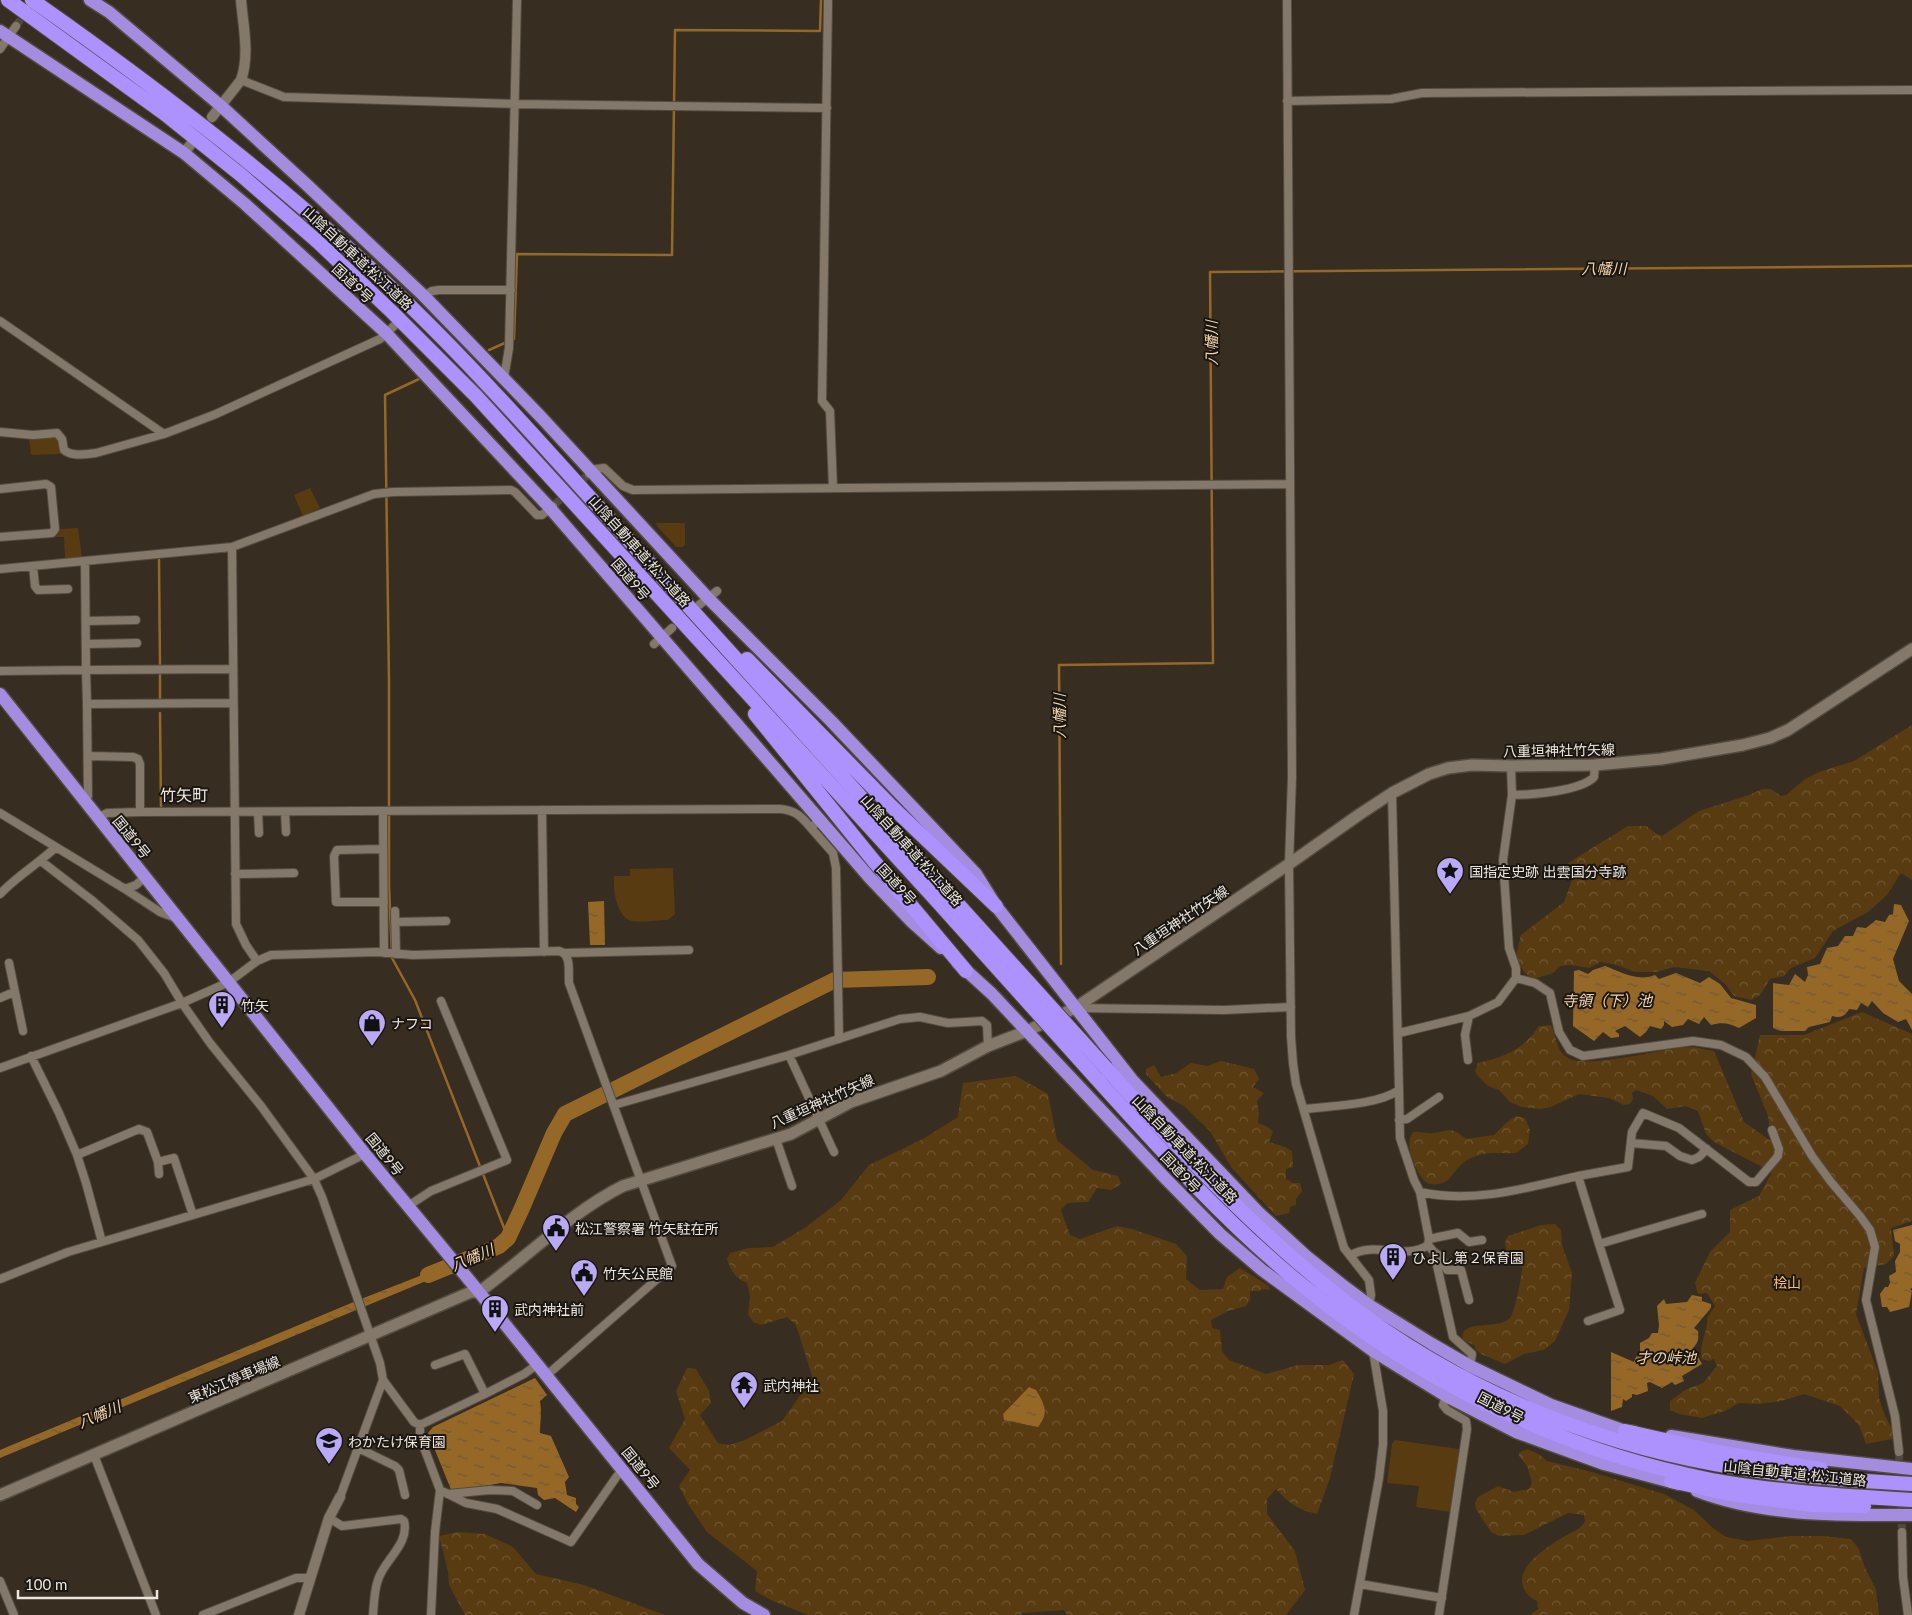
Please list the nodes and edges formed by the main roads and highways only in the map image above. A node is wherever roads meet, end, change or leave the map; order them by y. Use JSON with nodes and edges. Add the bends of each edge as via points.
{"nodes":[{"id":1,"x":8,"y":0,"type":"edge"},
{"id":2,"x":32,"y":0,"type":"edge"},
{"id":3,"x":90,"y":0,"type":"edge"},
{"id":4,"x":8,"y":31,"type":"edge"},
{"id":5,"x":619,"y":552,"type":"junction"},
{"id":6,"x":677,"y":594,"type":"junction"},
{"id":7,"x":1912,"y":649,"type":"edge"},
{"id":8,"x":0,"y":694,"type":"edge"},
{"id":9,"x":942,"y":896,"type":"junction"},
{"id":10,"x":996,"y":906,"type":"junction"},
{"id":11,"x":966,"y":971,"type":"junction"},
{"id":12,"x":1075,"y":1008,"type":"junction"},
{"id":13,"x":1027,"y":1031,"type":"junction"},
{"id":14,"x":1100,"y":1072,"type":"junction"},
{"id":15,"x":480,"y":1292,"type":"junction"},
{"id":16,"x":1625,"y":1431,"type":"junction"},
{"id":17,"x":1912,"y":1469,"type":"edge"},
{"id":18,"x":1912,"y":1480,"type":"edge"},
{"id":19,"x":1671,"y":1481,"type":"junction"},
{"id":20,"x":1912,"y":1484,"type":"edge"},
{"id":21,"x":0,"y":1496,"type":"edge"},
{"id":22,"x":1912,"y":1500,"type":"edge"},
{"id":23,"x":1912,"y":1506,"type":"edge"},
{"id":24,"x":1912,"y":1516,"type":"edge"},
{"id":25,"x":764,"y":1615,"type":"edge"}],
"edges":[{"from":1,"to":5,"type":"highway","name":"山陰自動車道;松江道路","via":[[165,114],[318,242],[476,396]]},
{"from":2,"to":6,"type":"highway","name":"山陰自動車道;松江道路","via":[[172,101],[251,163],[349,249],[485,382]]},
{"from":3,"to":10,"type":"highway","name":"国道9号","via":[[109,12],[221,106],[504,378],[708,598],[832,720],[976,874]]},
{"from":4,"to":11,"type":"highway","name":"国道9号","via":[[187,148],[245,204],[390,329],[552,507],[815,824]]},
{"from":5,"to":9,"type":"highway","name":"山陰自動車道;松江道路"},
{"from":5,"to":11,"type":"highway"},
{"from":6,"to":9,"type":"highway","name":"山陰自動車道;松江道路"},
{"from":6,"to":10,"type":"highway","via":[[760,671],[889,804]]},
{"from":7,"to":12,"type":"main road","name":"八重垣神社竹矢線","via":[[1806,720],[1770,738],[1743,745],[1661,759],[1595,765],[1472,765],[1429,774],[1392,793]]},
{"from":8,"to":15,"type":"highway","name":"国道9号","via":[[365,1154]]},
{"from":9,"to":14,"type":"highway","name":"山陰自動車道;松江道路","bridge":true},
{"from":10,"to":12,"type":"highway","name":"国道9号"},
{"from":11,"to":13,"type":"highway","name":"国道9号"},
{"from":12,"to":13,"type":"main road","name":"八重垣神社竹矢線"},
{"from":12,"to":16,"type":"highway","name":"国道9号","via":[[1133,1081],[1220,1173],[1306,1256],[1368,1305],[1470,1366],[1551,1405]]},
{"from":13,"to":15,"type":"main road","name":"八重垣神社竹矢線","via":[[988,1046],[941,1071],[851,1102],[791,1134],[623,1186],[599,1199]]},
{"from":13,"to":19,"type":"highway","name":"国道9号","via":[[1220,1234],[1262,1270],[1373,1351],[1446,1396],[1516,1432],[1604,1464]]},
{"from":14,"to":20,"type":"highway","name":"山陰自動車道;松江道路","via":[[1240,1210],[1311,1274],[1384,1329],[1468,1379],[1560,1421],[1662,1452],[1767,1472]]},
{"from":14,"to":22,"type":"highway","name":"山陰自動車道;松江道路","via":[[1194,1184],[1264,1253],[1378,1342],[1462,1391],[1557,1435],[1660,1468],[1766,1489]]},
{"from":15,"to":21,"type":"main road","name":"東松江停車場線","via":[[471,1292]]},
{"from":15,"to":25,"type":"highway","name":"国道9号","via":[[698,1564],[743,1603]]},
{"from":16,"to":17,"type":"highway","name":"国道9号","via":[[1679,1436],[1793,1456]]},
{"from":16,"to":18,"type":"highway","via":[[1774,1462]]},
{"from":19,"to":23,"type":"highway","via":[[1730,1494],[1812,1505]]},
{"from":19,"to":24,"type":"highway","name":"国道9号","via":[[1722,1501],[1753,1507],[1820,1514]]}]}
